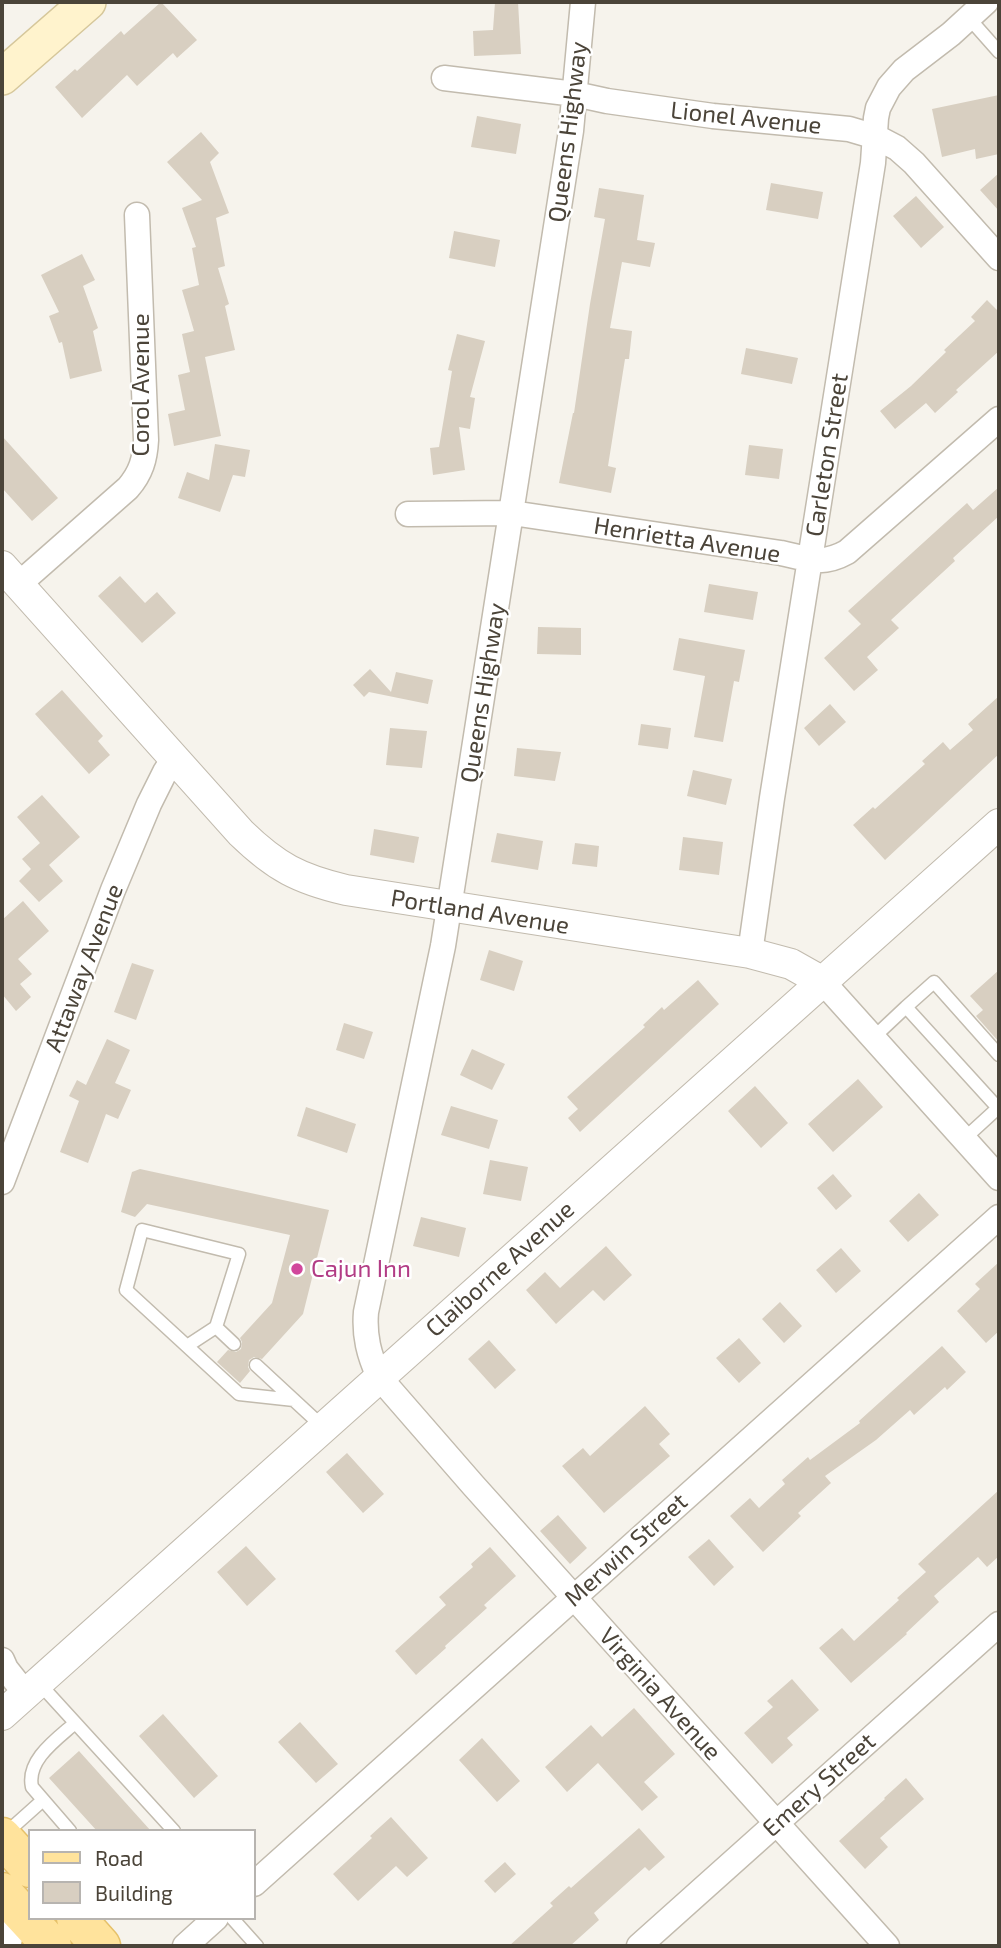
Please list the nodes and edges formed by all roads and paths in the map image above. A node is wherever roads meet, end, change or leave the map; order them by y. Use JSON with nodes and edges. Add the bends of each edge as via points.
{"nodes":[{"id":1,"x":88,"y":2,"type":"edge"},
{"id":2,"x":583,"y":2,"type":"edge"},
{"id":3,"x":977,"y":10,"type":"edge"},
{"id":4,"x":999,"y":52,"type":"edge"},
{"id":5,"x":2,"y":77,"type":"edge"},
{"id":6,"x":444,"y":78,"type":"dead end"},
{"id":7,"x":575,"y":94,"type":"junction"},
{"id":8,"x":876,"y":137,"type":"junction"},
{"id":9,"x":137,"y":215,"type":"dead end"},
{"id":10,"x":999,"y":258,"type":"edge"},
{"id":11,"x":999,"y":419,"type":"edge"},
{"id":12,"x":512,"y":513,"type":"junction"},
{"id":13,"x":408,"y":514,"type":"dead end"},
{"id":14,"x":810,"y":559,"type":"junction"},
{"id":15,"x":10,"y":575,"type":"edge"},
{"id":16,"x":174,"y":758,"type":"junction"},
{"id":17,"x":999,"y":824,"type":"edge"},
{"id":18,"x":449,"y":907,"type":"junction"},
{"id":19,"x":750,"y":953,"type":"junction"},
{"id":20,"x":823,"y":982,"type":"junction"},
{"id":21,"x":906,"y":1007,"type":"junction"},
{"id":22,"x":873,"y":1038,"type":"junction"},
{"id":23,"x":999,"y":1055,"type":"edge"},
{"id":24,"x":999,"y":1108,"type":"edge"},
{"id":25,"x":964,"y":1139,"type":"junction"},
{"id":26,"x":999,"y":1178,"type":"edge"},
{"id":27,"x":2,"y":1182,"type":"edge"},
{"id":28,"x":999,"y":1217,"type":"edge"},
{"id":29,"x":216,"y":1327,"type":"junction"},
{"id":30,"x":234,"y":1344,"type":"dead end"},
{"id":31,"x":187,"y":1346,"type":"junction"},
{"id":32,"x":256,"y":1365,"type":"dead end"},
{"id":33,"x":379,"y":1377,"type":"junction"},
{"id":34,"x":293,"y":1400,"type":"junction"},
{"id":35,"x":323,"y":1427,"type":"junction"},
{"id":36,"x":574,"y":1597,"type":"junction"},
{"id":37,"x":999,"y":1625,"type":"edge"},
{"id":38,"x":2,"y":1660,"type":"edge"},
{"id":39,"x":31,"y":1688,"type":"junction"},
{"id":40,"x":2,"y":1715,"type":"edge"},
{"id":41,"x":75,"y":1723,"type":"junction"},
{"id":42,"x":43,"y":1800,"type":"junction"},
{"id":43,"x":777,"y":1823,"type":"junction"},
{"id":44,"x":68,"y":1829,"type":"edge"},
{"id":45,"x":172,"y":1829,"type":"edge"},
{"id":46,"x":2,"y":1837,"type":"edge"},
{"id":47,"x":28,"y":1866,"type":"edge"},
{"id":48,"x":256,"y":1882,"type":"edge"},
{"id":49,"x":10,"y":1900,"type":"edge"},
{"id":50,"x":28,"y":1920,"type":"edge"},
{"id":51,"x":28,"y":1920,"type":"edge"},
{"id":52,"x":214,"y":1920,"type":"edge"},
{"id":53,"x":234,"y":1920,"type":"edge"},
{"id":54,"x":8,"y":1946,"type":"edge"},
{"id":55,"x":52,"y":1946,"type":"edge"},
{"id":56,"x":185,"y":1946,"type":"edge"},
{"id":57,"x":257,"y":1946,"type":"edge"},
{"id":58,"x":639,"y":1946,"type":"edge"},
{"id":59,"x":887,"y":1946,"type":"edge"}],
"edges":[{"from":1,"to":5,"type":"main road"},
{"from":2,"to":7,"type":"street","name":"Queens Highway"},
{"from":3,"to":4,"type":"lane"},
{"from":3,"to":8,"type":"street","name":"Carleton Street","via":[[888,87],[878,108]]},
{"from":6,"to":7,"type":"street","name":"Lionel Avenue"},
{"from":7,"to":8,"type":"street","name":"Lionel Avenue","via":[[713,116],[849,129]]},
{"from":7,"to":12,"type":"street","name":"Queens Highway"},
{"from":8,"to":10,"type":"street","name":"Lionel Avenue","via":[[914,163]]},
{"from":8,"to":14,"type":"street","name":"Carleton Street"},
{"from":9,"to":15,"type":"street","name":"Corol Avenue","via":[[146,400],[142,466],[128,488]]},
{"from":11,"to":14,"type":"street","name":"Henrietta Avenue","via":[[848,552],[834,560]]},
{"from":12,"to":13,"type":"street","name":"Henrietta Avenue"},
{"from":12,"to":14,"type":"street","name":"Henrietta Avenue"},
{"from":12,"to":18,"type":"street","name":"Queens Highway"},
{"from":14,"to":19,"type":"street","name":"Carleton Street"},
{"from":15,"to":16,"type":"street","name":"Portland Avenue"},
{"from":16,"to":18,"type":"street","name":"Portland Avenue","via":[[241,833],[288,871],[346,890]]},
{"from":16,"to":27,"type":"street","name":"Attaway Avenue","via":[[113,890]]},
{"from":17,"to":20,"type":"street","name":"Claiborne Avenue"},
{"from":18,"to":19,"type":"street","name":"Portland Avenue"},
{"from":18,"to":33,"type":"street","name":"Queens Highway","via":[[366,1312],[367,1345]]},
{"from":19,"to":20,"type":"street","name":"Portland Avenue","via":[[791,964]]},
{"from":20,"to":22,"type":"street","name":"Portland Avenue"},
{"from":20,"to":33,"type":"street","name":"Claiborne Avenue"},
{"from":21,"to":22,"type":"lane"},
{"from":21,"to":23,"type":"lane","via":[[934,982]]},
{"from":21,"to":24,"type":"lane"},
{"from":22,"to":25,"type":"street","name":"Portland Avenue"},
{"from":24,"to":25,"type":"lane"},
{"from":25,"to":26,"type":"street","name":"Portland Avenue"},
{"from":28,"to":36,"type":"street","name":"Merwin Street"},
{"from":29,"to":30,"type":"lane"},
{"from":29,"to":31,"type":"lane"},
{"from":29,"to":31,"type":"lane","via":[[239,1254],[142,1230],[126,1290]]},
{"from":31,"to":34,"type":"lane","via":[[239,1394]]},
{"from":32,"to":34,"type":"lane"},
{"from":33,"to":35,"type":"street","name":"Claiborne Avenue"},
{"from":33,"to":36,"type":"street","name":"Virginia Avenue"},
{"from":34,"to":35,"type":"lane"},
{"from":35,"to":39,"type":"street","name":"Claiborne Avenue"},
{"from":36,"to":43,"type":"street","name":"Virginia Avenue"},
{"from":36,"to":48,"type":"street","name":"Merwin Street"},
{"from":37,"to":43,"type":"street","name":"Emery Street"},
{"from":38,"to":39,"type":"street","via":[[6,1669]]},
{"from":39,"to":40,"type":"street","name":"Claiborne Avenue"},
{"from":39,"to":41,"type":"lane"},
{"from":41,"to":42,"type":"lane","via":[[40,1755],[32,1772],[32,1787]]},
{"from":41,"to":45,"type":"lane"},
{"from":42,"to":44,"type":"lane"},
{"from":42,"to":46,"type":"lane"},
{"from":43,"to":58,"type":"street","name":"Emery Street"},
{"from":43,"to":59,"type":"street","name":"Virginia Avenue"},
{"from":46,"to":47,"type":"main road"},
{"from":49,"to":50,"type":"main road"},
{"from":49,"to":54,"type":"street"},
{"from":51,"to":55,"type":"main road"},
{"from":52,"to":56,"type":"street"},
{"from":53,"to":57,"type":"lane"}]}
